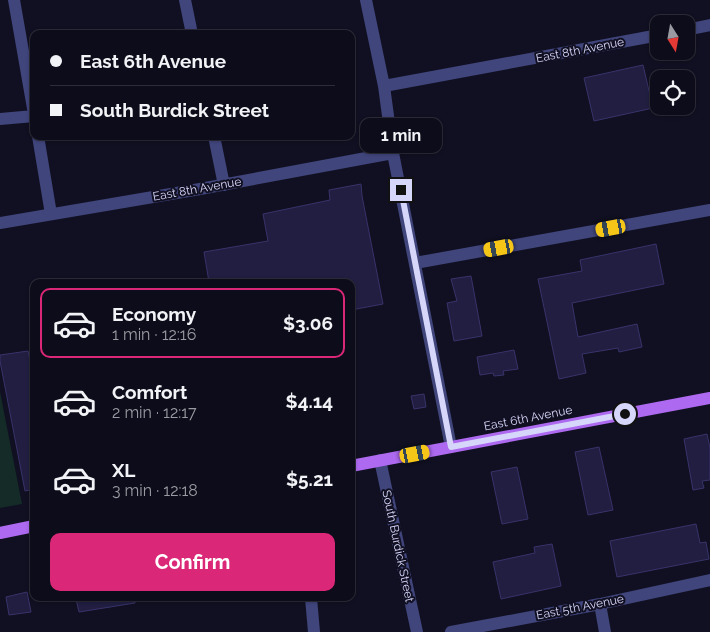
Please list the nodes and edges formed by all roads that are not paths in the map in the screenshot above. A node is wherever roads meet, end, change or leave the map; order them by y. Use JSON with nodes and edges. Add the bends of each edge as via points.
{"nodes":[{"id":1,"x":14,"y":0,"type":"edge"},
{"id":2,"x":185,"y":0,"type":"edge"},
{"id":3,"x":366,"y":0,"type":"edge"},
{"id":4,"x":710,"y":26,"type":"edge"},
{"id":5,"x":695,"y":28,"type":"edge"},
{"id":6,"x":191,"y":30,"type":"edge"},
{"id":7,"x":650,"y":37,"type":"edge"},
{"id":8,"x":384,"y":86,"type":"junction"},
{"id":9,"x":30,"y":92,"type":"edge"},
{"id":10,"x":30,"y":115,"type":"edge"},
{"id":11,"x":0,"y":119,"type":"edge"},
{"id":12,"x":39,"y":140,"type":"edge"},
{"id":13,"x":215,"y":140,"type":"edge"},
{"id":14,"x":393,"y":153,"type":"junction"},
{"id":15,"x":224,"y":185,"type":"junction"},
{"id":16,"x":710,"y":210,"type":"edge"},
{"id":17,"x":51,"y":214,"type":"junction"},
{"id":18,"x":0,"y":223,"type":"edge"},
{"id":19,"x":416,"y":263,"type":"junction"},
{"id":20,"x":710,"y":398,"type":"edge"},
{"id":21,"x":451,"y":447,"type":"junction"},
{"id":22,"x":380,"y":460,"type":"junction"},
{"id":23,"x":355,"y":465,"type":"edge"},
{"id":24,"x":30,"y":527,"type":"edge"},
{"id":25,"x":0,"y":533,"type":"edge"},
{"id":26,"x":710,"y":580,"type":"edge"},
{"id":27,"x":311,"y":601,"type":"edge"},
{"id":28,"x":600,"y":604,"type":"junction"},
{"id":29,"x":314,"y":632,"type":"edge"},
{"id":30,"x":417,"y":632,"type":"edge"},
{"id":31,"x":450,"y":632,"type":"edge"},
{"id":32,"x":605,"y":632,"type":"edge"}],
"edges":[{"from":1,"to":9,"type":"street"},
{"from":2,"to":6,"type":"street"},
{"from":3,"to":8,"type":"street"},
{"from":4,"to":5,"type":"street"},
{"from":7,"to":8,"type":"street","name":"East 8th Avenue"},
{"from":8,"to":14,"type":"street"},
{"from":10,"to":11,"type":"street"},
{"from":12,"to":17,"type":"street"},
{"from":13,"to":15,"type":"street"},
{"from":14,"to":15,"type":"street","name":"East 8th Avenue"},
{"from":14,"to":19,"type":"street"},
{"from":15,"to":17,"type":"street","name":"East 8th Avenue"},
{"from":16,"to":19,"type":"street"},
{"from":17,"to":18,"type":"street","name":"East 8th Avenue"},
{"from":19,"to":21,"type":"street"},
{"from":20,"to":21,"type":"main road","name":"East 6th Avenue"},
{"from":21,"to":22,"type":"main road","name":"East 6th Avenue"},
{"from":22,"to":23,"type":"main road","name":"East 6th Avenue"},
{"from":22,"to":30,"type":"street","name":"South Burdick Street"},
{"from":24,"to":25,"type":"main road"},
{"from":26,"to":28,"type":"street","name":"East 5th Avenue"},
{"from":27,"to":29,"type":"street"},
{"from":28,"to":31,"type":"street","name":"East 5th Avenue"},
{"from":28,"to":32,"type":"street"}]}
